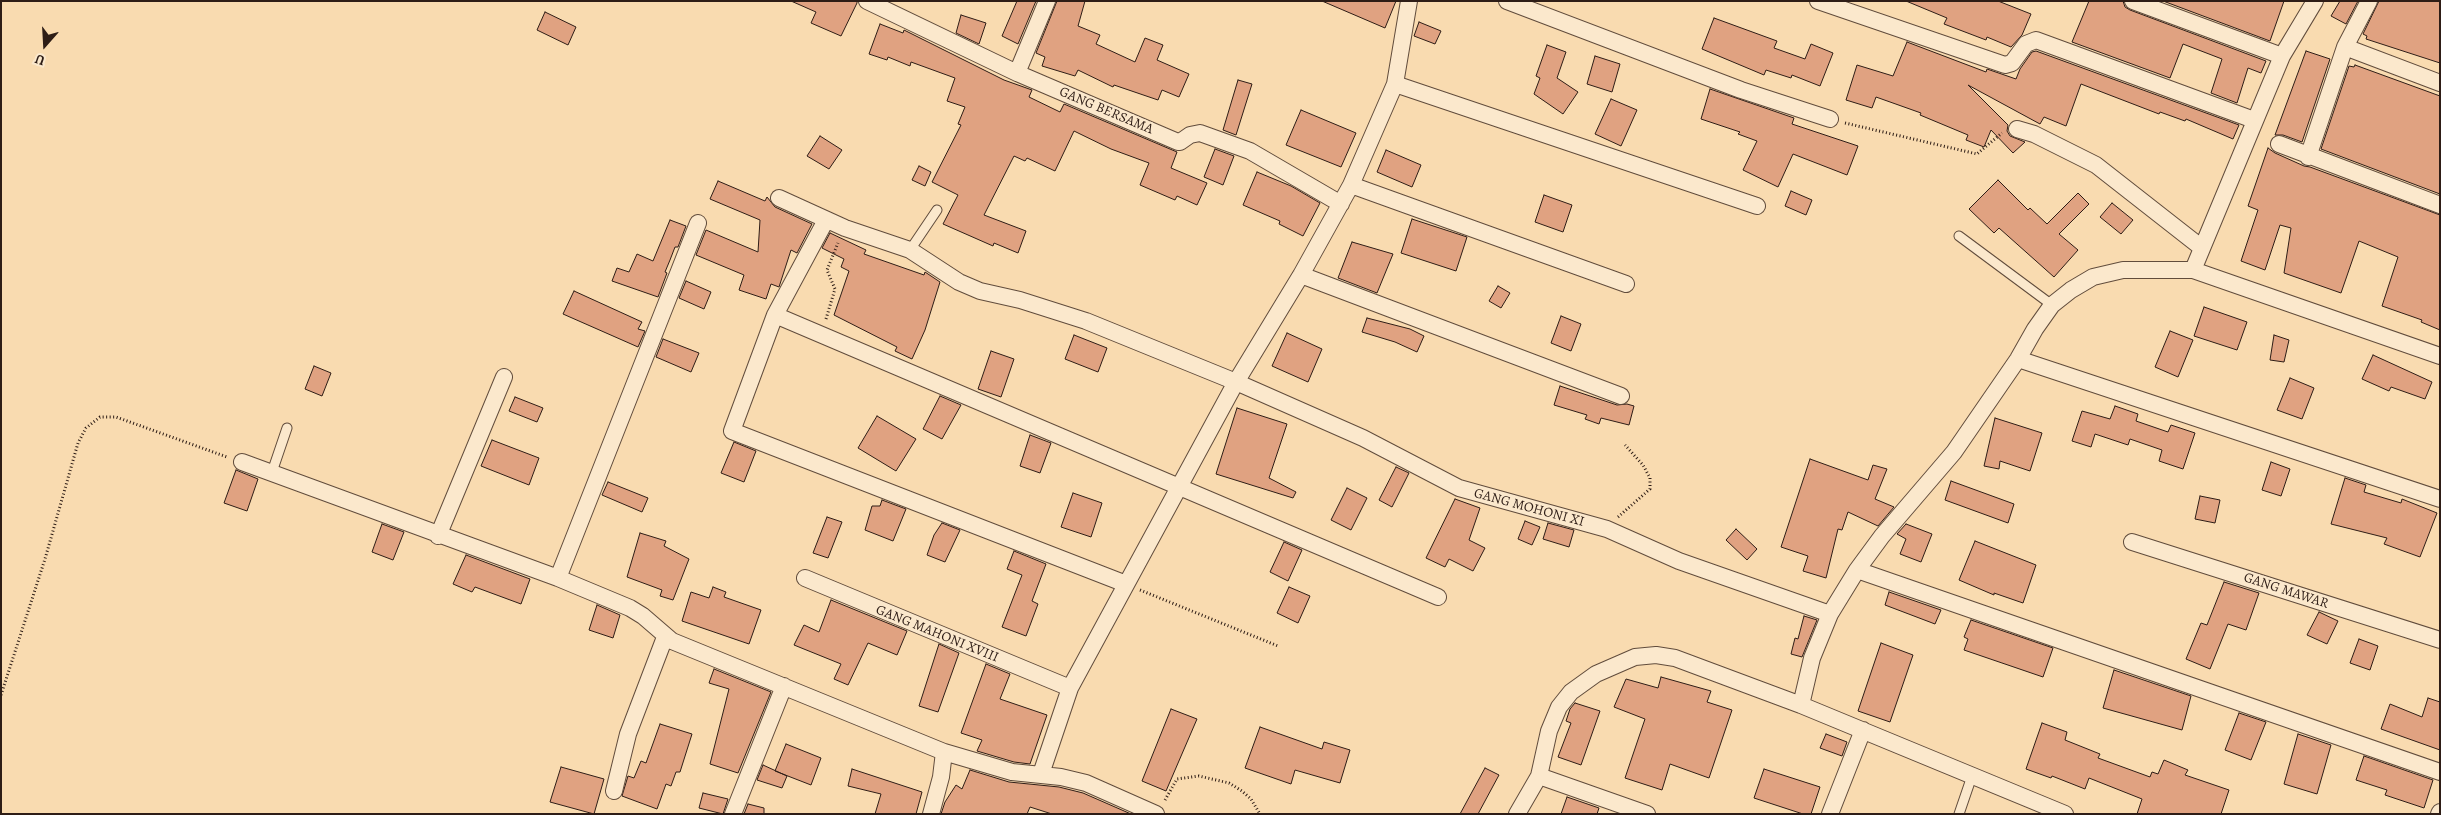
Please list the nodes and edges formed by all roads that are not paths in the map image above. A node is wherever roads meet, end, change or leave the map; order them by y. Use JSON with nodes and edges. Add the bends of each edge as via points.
{"nodes":[{"id":1,"x":867,"y":1,"type":"edge"},
{"id":2,"x":1047,"y":1,"type":"edge"},
{"id":3,"x":1409,"y":1,"type":"edge"},
{"id":4,"x":1507,"y":1,"type":"edge"},
{"id":5,"x":1818,"y":1,"type":"edge"},
{"id":6,"x":2133,"y":1,"type":"edge"},
{"id":7,"x":2315,"y":1,"type":"edge"},
{"id":8,"x":2369,"y":1,"type":"edge"},
{"id":9,"x":2345,"y":47,"type":"junction"},
{"id":10,"x":2282,"y":56,"type":"junction"},
{"id":11,"x":1016,"y":73,"type":"junction"},
{"id":12,"x":2440,"y":83,"type":"edge"},
{"id":13,"x":1395,"y":84,"type":"junction"},
{"id":14,"x":1830,"y":119,"type":"road end"},
{"id":15,"x":2254,"y":120,"type":"junction"},
{"id":16,"x":2017,"y":129,"type":"road end"},
{"id":17,"x":2279,"y":144,"type":"dead end"},
{"id":18,"x":2308,"y":157,"type":"junction"},
{"id":19,"x":1351,"y":185,"type":"junction"},
{"id":20,"x":779,"y":198,"type":"dead end"},
{"id":21,"x":1341,"y":204,"type":"junction"},
{"id":22,"x":2440,"y":205,"type":"edge"},
{"id":23,"x":1758,"y":206,"type":"dead end"},
{"id":24,"x":937,"y":210,"type":"dead end"},
{"id":25,"x":826,"y":220,"type":"junction"},
{"id":26,"x":698,"y":223,"type":"dead end"},
{"id":27,"x":1959,"y":236,"type":"dead end"},
{"id":28,"x":2202,"y":248,"type":"junction"},
{"id":29,"x":910,"y":250,"type":"junction"},
{"id":30,"x":2193,"y":270,"type":"junction"},
{"id":31,"x":1301,"y":275,"type":"junction"},
{"id":32,"x":1626,"y":284,"type":"dead end"},
{"id":33,"x":2052,"y":305,"type":"junction"},
{"id":34,"x":776,"y":315,"type":"junction"},
{"id":35,"x":2440,"y":356,"type":"edge"},
{"id":36,"x":2018,"y":359,"type":"junction"},
{"id":37,"x":504,"y":377,"type":"dead end"},
{"id":38,"x":1236,"y":382,"type":"junction"},
{"id":39,"x":1621,"y":396,"type":"dead end"},
{"id":40,"x":287,"y":428,"type":"dead end"},
{"id":41,"x":242,"y":462,"type":"road end"},
{"id":42,"x":271,"y":474,"type":"junction"},
{"id":43,"x":1180,"y":485,"type":"junction"},
{"id":44,"x":2440,"y":499,"type":"edge"},
{"id":45,"x":438,"y":536,"type":"junction"},
{"id":46,"x":2132,"y":542,"type":"dead end"},
{"id":47,"x":1857,"y":570,"type":"junction"},
{"id":48,"x":558,"y":578,"type":"junction"},
{"id":49,"x":805,"y":578,"type":"dead end"},
{"id":50,"x":1126,"y":584,"type":"junction"},
{"id":51,"x":1438,"y":597,"type":"dead end"},
{"id":52,"x":1830,"y":614,"type":"junction"},
{"id":53,"x":665,"y":637,"type":"junction"},
{"id":54,"x":2440,"y":640,"type":"edge"},
{"id":55,"x":784,"y":686,"type":"junction"},
{"id":56,"x":1070,"y":688,"type":"junction"},
{"id":57,"x":1801,"y":705,"type":"junction"},
{"id":58,"x":1863,"y":730,"type":"junction"},
{"id":59,"x":944,"y":752,"type":"junction"},
{"id":60,"x":2440,"y":772,"type":"edge"},
{"id":61,"x":1041,"y":774,"type":"junction"},
{"id":62,"x":1539,"y":776,"type":"junction"},
{"id":63,"x":1972,"y":776,"type":"junction"},
{"id":64,"x":614,"y":791,"type":"dead end"},
{"id":65,"x":1157,"y":813,"type":"edge"},
{"id":66,"x":733,"y":814,"type":"edge"},
{"id":67,"x":931,"y":814,"type":"edge"},
{"id":68,"x":1517,"y":814,"type":"edge"},
{"id":69,"x":1647,"y":814,"type":"edge"},
{"id":70,"x":1830,"y":814,"type":"edge"},
{"id":71,"x":1959,"y":814,"type":"edge"},
{"id":72,"x":2065,"y":814,"type":"edge"}],
"edges":[{"from":1,"to":11,"type":"street","name":"GANG BERSAMA"},
{"from":2,"to":11,"type":"street"},
{"from":3,"to":13,"type":"street"},
{"from":4,"to":14,"type":"street","via":[[1741,90]]},
{"from":5,"to":15,"type":"street","via":[[2005,65],[2012,63],[2026,44],[2036,40]]},
{"from":6,"to":10,"type":"street"},
{"from":7,"to":10,"type":"street"},
{"from":8,"to":9,"type":"street"},
{"from":9,"to":12,"type":"street"},
{"from":9,"to":18,"type":"street"},
{"from":10,"to":15,"type":"street"},
{"from":11,"to":21,"type":"street","name":"GANG BERSAMA","via":[[1179,142],[1190,135],[1204,134],[1250,151]]},
{"from":13,"to":19,"type":"street"},
{"from":13,"to":23,"type":"street"},
{"from":15,"to":28,"type":"street"},
{"from":16,"to":28,"type":"street","via":[[2096,165]]},
{"from":17,"to":18,"type":"street"},
{"from":18,"to":22,"type":"street"},
{"from":19,"to":21,"type":"street"},
{"from":19,"to":32,"type":"street"},
{"from":20,"to":25,"type":"street","name":"GANG MOHONI XI"},
{"from":21,"to":31,"type":"street"},
{"from":24,"to":29,"type":"lane"},
{"from":25,"to":29,"type":"street","name":"GANG MOHONI XI"},
{"from":25,"to":34,"type":"street"},
{"from":26,"to":48,"type":"street"},
{"from":27,"to":33,"type":"lane"},
{"from":28,"to":30,"type":"street"},
{"from":29,"to":38,"type":"street","name":"GANG MOHONI XI","via":[[959,282],[980,291],[1086,321]]},
{"from":30,"to":33,"type":"street","via":[[2107,273],[2093,277]]},
{"from":30,"to":35,"type":"street"},
{"from":31,"to":38,"type":"street"},
{"from":31,"to":39,"type":"street"},
{"from":33,"to":36,"type":"street"},
{"from":34,"to":43,"type":"street"},
{"from":34,"to":50,"type":"street","via":[[732,431]]},
{"from":36,"to":44,"type":"street"},
{"from":36,"to":47,"type":"street","via":[[1954,452]]},
{"from":37,"to":45,"type":"street"},
{"from":38,"to":43,"type":"street"},
{"from":38,"to":52,"type":"street","name":"GANG MOHONI XI","via":[[1363,438],[1459,488],[1607,529],[1678,561]]},
{"from":40,"to":42,"type":"lane"},
{"from":41,"to":42,"type":"street"},
{"from":42,"to":45,"type":"street"},
{"from":43,"to":50,"type":"street"},
{"from":43,"to":51,"type":"street"},
{"from":45,"to":48,"type":"street"},
{"from":46,"to":54,"type":"street","name":"GANG MAWAR"},
{"from":47,"to":52,"type":"street"},
{"from":47,"to":60,"type":"street"},
{"from":48,"to":53,"type":"street","via":[[630,608],[653,623]]},
{"from":49,"to":56,"type":"street","name":"GANG MAHONI XVIII"},
{"from":50,"to":56,"type":"street"},
{"from":52,"to":57,"type":"street","via":[[1812,658]]},
{"from":53,"to":55,"type":"street"},
{"from":53,"to":64,"type":"street","via":[[628,734]]},
{"from":55,"to":59,"type":"street"},
{"from":55,"to":66,"type":"street"},
{"from":56,"to":61,"type":"street"},
{"from":57,"to":58,"type":"street"},
{"from":57,"to":62,"type":"street","via":[[1675,658],[1656,654],[1635,657],[1596,674],[1571,692],[1559,707],[1549,731]]},
{"from":58,"to":63,"type":"street"},
{"from":58,"to":70,"type":"street"},
{"from":59,"to":61,"type":"street","via":[[1012,772]]},
{"from":59,"to":67,"type":"street"},
{"from":61,"to":65,"type":"street","via":[[1086,783]]},
{"from":62,"to":68,"type":"street"},
{"from":62,"to":69,"type":"street"},
{"from":63,"to":71,"type":"lane"},
{"from":63,"to":72,"type":"street"}]}
